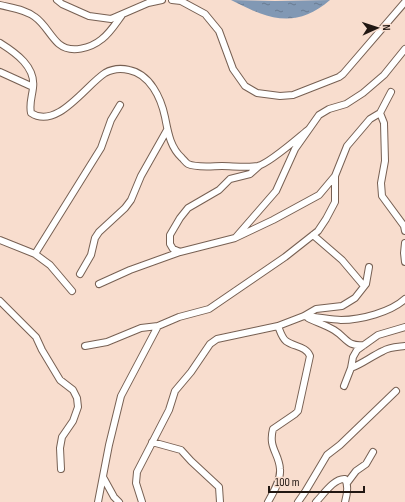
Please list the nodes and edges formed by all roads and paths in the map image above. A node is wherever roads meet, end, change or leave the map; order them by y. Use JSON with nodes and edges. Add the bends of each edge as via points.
{"nodes":[{"id":1,"x":57,"y":0,"type":"edge"},
{"id":2,"x":162,"y":0,"type":"edge"},
{"id":3,"x":172,"y":0,"type":"edge"},
{"id":4,"x":405,"y":2,"type":"edge"},
{"id":5,"x":0,"y":5,"type":"edge"},
{"id":6,"x":122,"y":15,"type":"junction"},
{"id":7,"x":0,"y":43,"type":"edge"},
{"id":8,"x":405,"y":49,"type":"edge"},
{"id":9,"x":0,"y":72,"type":"edge"},
{"id":10,"x":34,"y":87,"type":"junction"},
{"id":11,"x":391,"y":92,"type":"dead end"},
{"id":12,"x":120,"y":105,"type":"dead end"},
{"id":13,"x":380,"y":113,"type":"junction"},
{"id":14,"x":310,"y":129,"type":"junction"},
{"id":15,"x":167,"y":130,"type":"junction"},
{"id":16,"x":259,"y":166,"type":"junction"},
{"id":17,"x":335,"y":176,"type":"junction"},
{"id":18,"x":405,"y":228,"type":"edge"},
{"id":19,"x":313,"y":235,"type":"junction"},
{"id":20,"x":235,"y":238,"type":"junction"},
{"id":21,"x":0,"y":240,"type":"edge"},
{"id":22,"x":405,"y":243,"type":"edge"},
{"id":23,"x":180,"y":252,"type":"junction"},
{"id":24,"x":35,"y":254,"type":"junction"},
{"id":25,"x":405,"y":262,"type":"edge"},
{"id":26,"x":369,"y":267,"type":"dead end"},
{"id":27,"x":80,"y":274,"type":"dead end"},
{"id":28,"x":99,"y":284,"type":"dead end"},
{"id":29,"x":364,"y":286,"type":"junction"},
{"id":30,"x":72,"y":291,"type":"dead end"},
{"id":31,"x":405,"y":299,"type":"edge"},
{"id":32,"x":0,"y":301,"type":"edge"},
{"id":33,"x":304,"y":316,"type":"junction"},
{"id":34,"x":158,"y":326,"type":"junction"},
{"id":35,"x":278,"y":326,"type":"junction"},
{"id":36,"x":405,"y":327,"type":"edge"},
{"id":37,"x":364,"y":345,"type":"junction"},
{"id":38,"x":85,"y":346,"type":"dead end"},
{"id":39,"x":405,"y":346,"type":"edge"},
{"id":40,"x":351,"y":368,"type":"junction"},
{"id":41,"x":344,"y":386,"type":"dead end"},
{"id":42,"x":396,"y":391,"type":"dead end"},
{"id":43,"x":152,"y":442,"type":"junction"},
{"id":44,"x":373,"y":452,"type":"dead end"},
{"id":45,"x":61,"y":469,"type":"dead end"},
{"id":46,"x":103,"y":477,"type":"junction"},
{"id":47,"x":347,"y":483,"type":"junction"},
{"id":48,"x":98,"y":502,"type":"edge"},
{"id":49,"x":119,"y":502,"type":"edge"},
{"id":50,"x":142,"y":502,"type":"edge"},
{"id":51,"x":220,"y":502,"type":"edge"},
{"id":52,"x":268,"y":502,"type":"edge"},
{"id":53,"x":298,"y":502,"type":"edge"},
{"id":54,"x":316,"y":502,"type":"edge"},
{"id":55,"x":345,"y":502,"type":"edge"}],
"edges":[{"from":1,"to":6,"type":"street","via":[[89,16],[111,19]]},
{"from":2,"to":6,"type":"street","via":[[148,2]]},
{"from":3,"to":4,"type":"street","via":[[181,1],[205,14],[219,31],[233,68],[245,86],[257,93],[280,96],[293,95],[344,74]]},
{"from":5,"to":6,"type":"street","via":[[34,16],[60,45],[77,50],[103,39]]},
{"from":7,"to":10,"type":"street","via":[[14,51],[25,64],[32,74]]},
{"from":8,"to":14,"type":"street","via":[[384,75],[363,93],[346,104],[319,115]]},
{"from":9,"to":10,"type":"street"},
{"from":10,"to":15,"type":"street","via":[[31,113],[38,117],[46,117],[57,114],[106,73],[119,69],[138,72],[148,79],[155,90],[165,116]]},
{"from":11,"to":13,"type":"street"},
{"from":12,"to":24,"type":"street","via":[[111,120],[101,148]]},
{"from":13,"to":17,"type":"street","via":[[370,119],[346,146]]},
{"from":13,"to":18,"type":"street","via":[[384,123],[385,161],[381,183],[382,196]]},
{"from":14,"to":16,"type":"street"},
{"from":14,"to":20,"type":"street","via":[[295,149],[276,191]]},
{"from":15,"to":16,"type":"street","via":[[175,152],[189,164]]},
{"from":15,"to":27,"type":"street","via":[[141,176],[131,200],[95,238],[91,255]]},
{"from":16,"to":23,"type":"street","via":[[250,174],[230,180],[219,190],[188,208],[170,235],[170,244],[173,249]]},
{"from":17,"to":19,"type":"street","via":[[335,202]]},
{"from":17,"to":20,"type":"street","via":[[318,195]]},
{"from":19,"to":29,"type":"street","via":[[342,260]]},
{"from":19,"to":34,"type":"street","via":[[209,309]]},
{"from":20,"to":23,"type":"street"},
{"from":21,"to":24,"type":"street"},
{"from":22,"to":25,"type":"street"},
{"from":23,"to":28,"type":"street"},
{"from":24,"to":30,"type":"street","via":[[50,265]]},
{"from":26,"to":29,"type":"street"},
{"from":29,"to":33,"type":"street","via":[[355,298],[342,306],[316,309]]},
{"from":31,"to":33,"type":"street","via":[[389,310],[361,317],[342,320]]},
{"from":32,"to":45,"type":"street","via":[[36,338],[60,380],[73,390],[77,398],[78,407],[73,421],[62,437]]},
{"from":33,"to":35,"type":"street"},
{"from":33,"to":37,"type":"street","via":[[334,330],[350,344]]},
{"from":34,"to":38,"type":"street","via":[[141,328],[107,342]]},
{"from":34,"to":46,"type":"street","via":[[121,396]]},
{"from":35,"to":43,"type":"street","via":[[216,339],[210,344],[175,391],[169,410]]},
{"from":35,"to":52,"type":"street","via":[[285,340],[306,350],[310,356],[298,411],[273,429],[272,444],[281,470]]},
{"from":36,"to":37,"type":"street","via":[[378,335]]},
{"from":37,"to":40,"type":"street","via":[[353,357]]},
{"from":39,"to":40,"type":"street","via":[[382,351]]},
{"from":40,"to":41,"type":"street"},
{"from":42,"to":53,"type":"street","via":[[327,455]]},
{"from":43,"to":50,"type":"street","via":[[137,472],[136,482]]},
{"from":43,"to":51,"type":"street","via":[[182,450],[219,486]]},
{"from":44,"to":47,"type":"street","via":[[366,464],[356,471]]},
{"from":46,"to":48,"type":"street"},
{"from":46,"to":49,"type":"street"},
{"from":47,"to":54,"type":"street","via":[[341,479],[336,481]]},
{"from":47,"to":55,"type":"street"}]}
